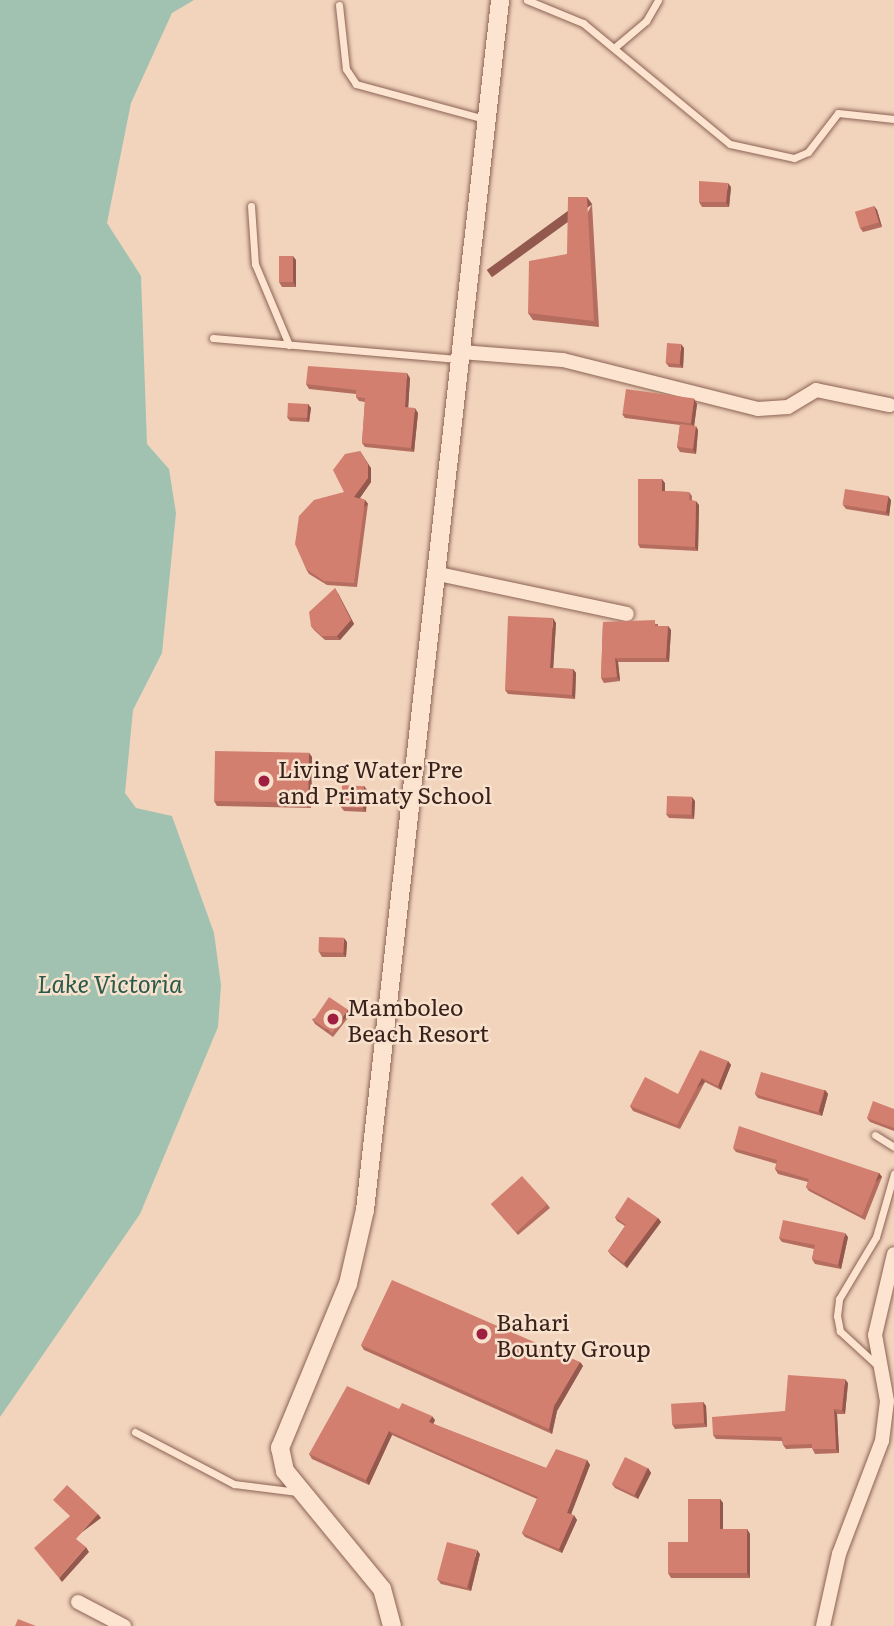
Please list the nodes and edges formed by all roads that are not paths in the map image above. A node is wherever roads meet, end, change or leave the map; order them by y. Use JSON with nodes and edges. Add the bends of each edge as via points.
{"nodes":[{"id":1,"x":500,"y":0,"type":"edge"},
{"id":2,"x":527,"y":0,"type":"edge"},
{"id":3,"x":658,"y":0,"type":"edge"},
{"id":4,"x":339,"y":5,"type":"dead end"},
{"id":5,"x":614,"y":48,"type":"junction"},
{"id":6,"x":486,"y":119,"type":"junction"},
{"id":7,"x":894,"y":119,"type":"edge"},
{"id":8,"x":251,"y":205,"type":"dead end"},
{"id":9,"x":213,"y":338,"type":"dead end"},
{"id":10,"x":289,"y":345,"type":"junction"},
{"id":11,"x":461,"y":356,"type":"junction"},
{"id":12,"x":889,"y":405,"type":"dead end"},
{"id":13,"x":439,"y":574,"type":"junction"},
{"id":14,"x":627,"y":614,"type":"dead end"},
{"id":15,"x":875,"y":1135,"type":"dead end"},
{"id":16,"x":894,"y":1147,"type":"edge"},
{"id":17,"x":894,"y":1174,"type":"edge"},
{"id":18,"x":894,"y":1254,"type":"edge"},
{"id":19,"x":878,"y":1367,"type":"junction"},
{"id":20,"x":135,"y":1432,"type":"dead end"},
{"id":21,"x":302,"y":1492,"type":"junction"},
{"id":22,"x":78,"y":1602,"type":"dead end"},
{"id":23,"x":124,"y":1626,"type":"edge"},
{"id":24,"x":392,"y":1626,"type":"edge"},
{"id":25,"x":824,"y":1626,"type":"edge"}],
"edges":[{"from":1,"to":6,"type":"street"},
{"from":2,"to":5,"type":"lane","via":[[555,7]]},
{"from":3,"to":5,"type":"lane","via":[[646,21]]},
{"from":4,"to":6,"type":"lane","via":[[346,69],[356,84]]},
{"from":5,"to":7,"type":"lane","via":[[720,140],[745,149],[794,158],[808,152],[838,113]]},
{"from":6,"to":11,"type":"street"},
{"from":8,"to":10,"type":"lane","via":[[254,264]]},
{"from":9,"to":10,"type":"lane"},
{"from":10,"to":11,"type":"lane"},
{"from":11,"to":12,"type":"street","via":[[563,360],[758,409],[788,407],[816,390]]},
{"from":11,"to":13,"type":"street"},
{"from":13,"to":14,"type":"street"},
{"from":13,"to":21,"type":"street","via":[[365,1210],[348,1283],[280,1448],[280,1460]]},
{"from":15,"to":16,"type":"lane"},
{"from":17,"to":19,"type":"lane","via":[[876,1237],[839,1299],[837,1316],[840,1331]]},
{"from":18,"to":19,"type":"street","via":[[875,1335]]},
{"from":19,"to":25,"type":"street","via":[[887,1401],[882,1441],[839,1554]]},
{"from":20,"to":21,"type":"lane","via":[[234,1484]]},
{"from":21,"to":24,"type":"street","via":[[382,1589]]},
{"from":22,"to":23,"type":"street"}]}
